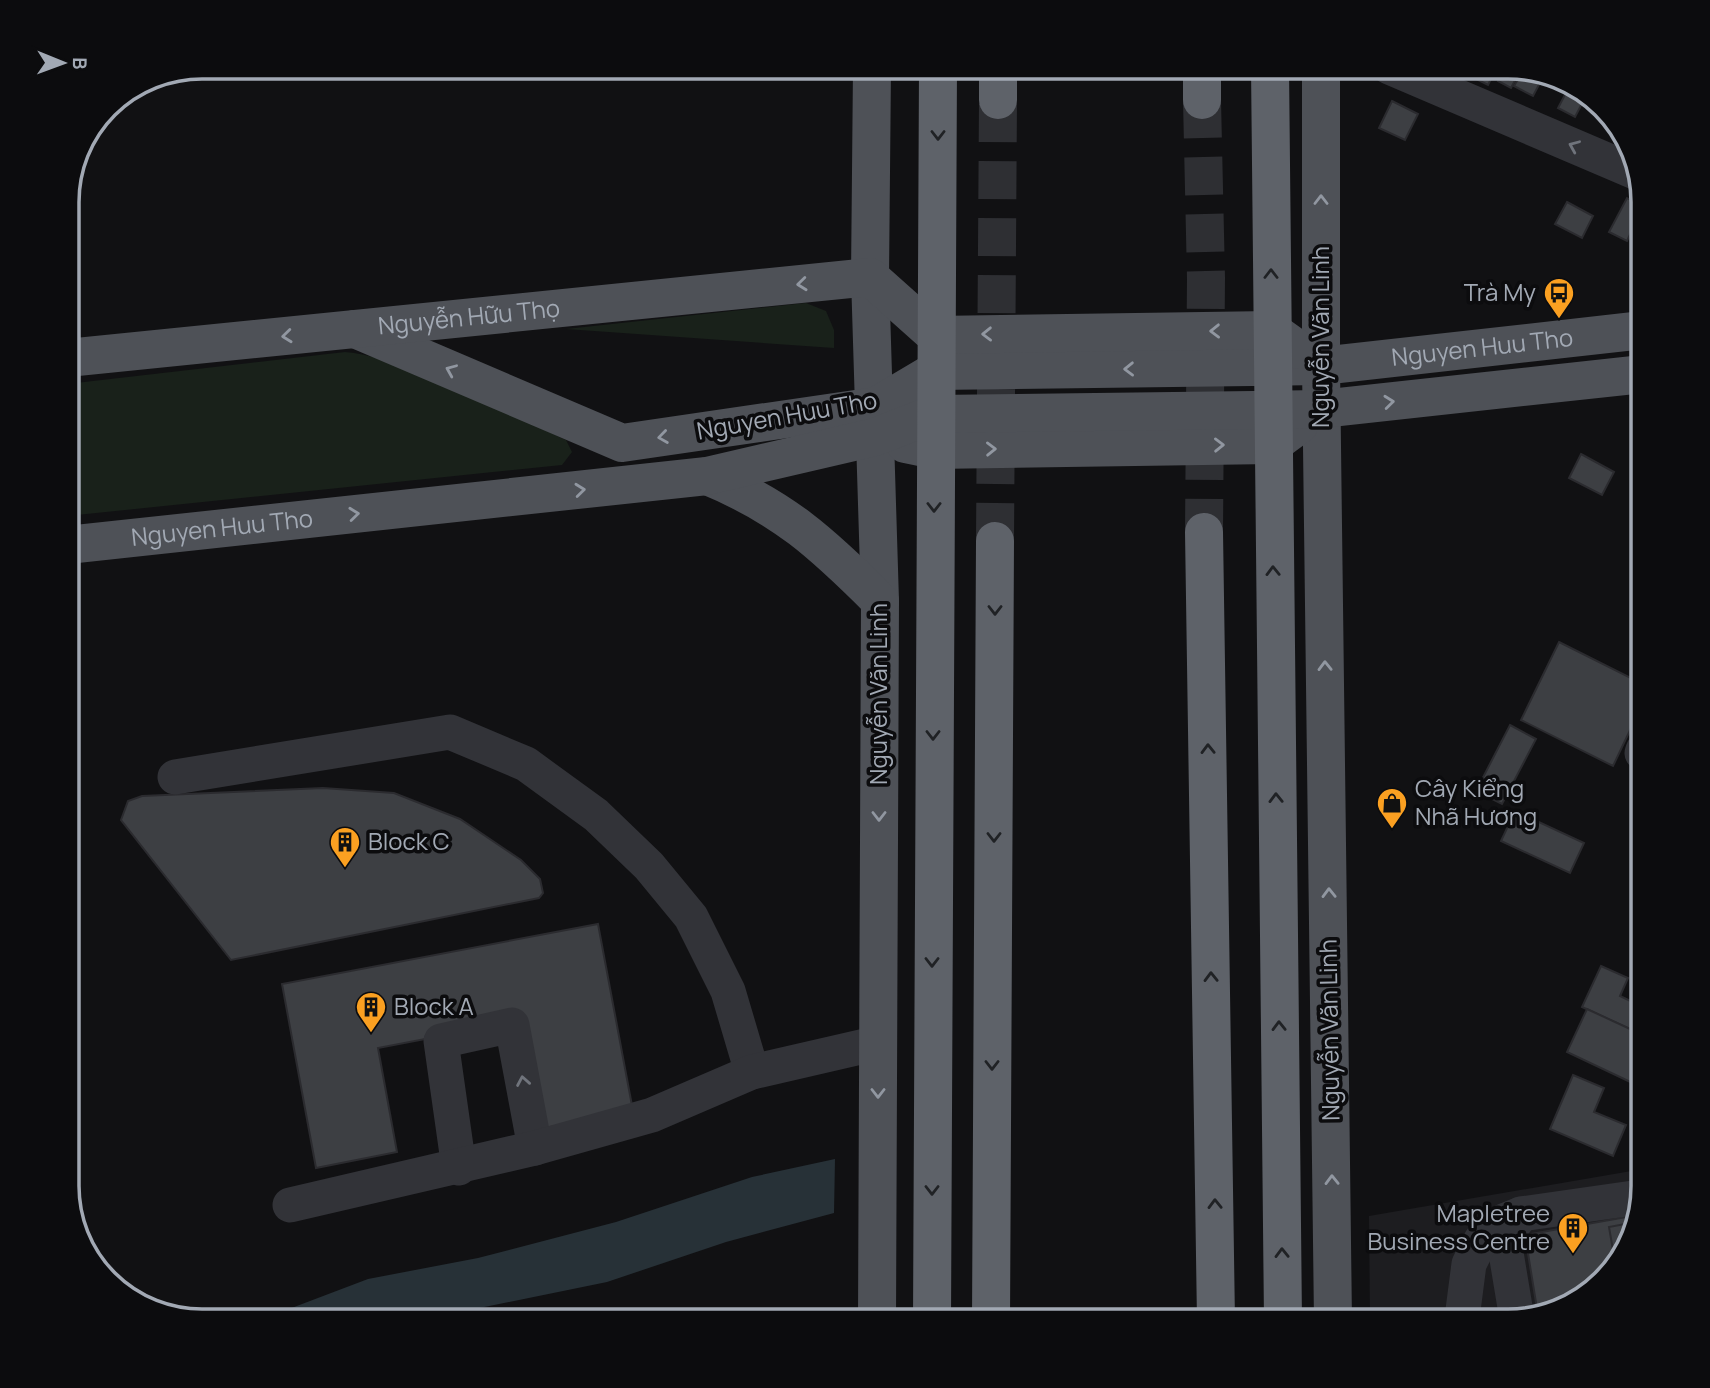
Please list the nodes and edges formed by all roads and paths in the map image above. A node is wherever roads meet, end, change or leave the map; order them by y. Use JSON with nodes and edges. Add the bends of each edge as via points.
{"nodes":[{"id":1,"x":872,"y":79,"type":"edge"},
{"id":2,"x":938,"y":79,"type":"edge"},
{"id":3,"x":1270,"y":79,"type":"edge"},
{"id":4,"x":1321,"y":79,"type":"edge"},
{"id":5,"x":1420,"y":79,"type":"edge"},
{"id":6,"x":1627,"y":169,"type":"edge"},
{"id":7,"x":870,"y":277,"type":"junction"},
{"id":8,"x":355,"y":329,"type":"junction"},
{"id":9,"x":1631,"y":331,"type":"edge"},
{"id":10,"x":1271,"y":348,"type":"junction"},
{"id":11,"x":935,"y":353,"type":"junction"},
{"id":12,"x":79,"y":357,"type":"edge"},
{"id":13,"x":1321,"y":366,"type":"junction"},
{"id":14,"x":1631,"y":375,"type":"edge"},
{"id":15,"x":1321,"y":409,"type":"junction"},
{"id":16,"x":876,"y":422,"type":"junction"},
{"id":17,"x":1272,"y":427,"type":"junction"},
{"id":18,"x":934,"y":432,"type":"junction"},
{"id":19,"x":706,"y":476,"type":"junction"},
{"id":20,"x":1204,"y":532,"type":"tunnel mouth"},
{"id":21,"x":995,"y":541,"type":"tunnel mouth"},
{"id":22,"x":79,"y":544,"type":"edge"},
{"id":23,"x":880,"y":601,"type":"junction"},
{"id":24,"x":175,"y":777,"type":"dead end"},
{"id":25,"x":878,"y":1043,"type":"junction"},
{"id":26,"x":752,"y":1072,"type":"junction"},
{"id":27,"x":535,"y":1148,"type":"junction"},
{"id":28,"x":459,"y":1168,"type":"junction"},
{"id":29,"x":1630,"y":1198,"type":"edge"},
{"id":30,"x":290,"y":1205,"type":"dead end"},
{"id":31,"x":1521,"y":1214,"type":"junction"},
{"id":32,"x":877,"y":1309,"type":"edge"},
{"id":33,"x":932,"y":1309,"type":"edge"},
{"id":34,"x":991,"y":1309,"type":"edge"},
{"id":35,"x":1216,"y":1309,"type":"edge"},
{"id":36,"x":1283,"y":1309,"type":"edge"},
{"id":37,"x":1333,"y":1309,"type":"edge"},
{"id":38,"x":1464,"y":1309,"type":"edge"},
{"id":39,"x":1515,"y":1309,"type":"edge"}],
"edges":[{"from":1,"to":7,"type":"main road","name":"Nguyễn Văn Linh"},
{"from":2,"to":11,"type":"highway","one_way":true},
{"from":10,"to":3,"type":"highway","name":"Nguyễn Văn Linh","one_way":true},
{"from":13,"to":4,"type":"main road","name":"Nguyễn Văn Linh","one_way":true},
{"from":6,"to":5,"type":"street","one_way":true},
{"from":7,"to":8,"type":"main road","name":"Nguyễn Hữu Thọ","one_way":true},
{"from":7,"to":11,"type":"main road"},
{"from":7,"to":16,"type":"main road","name":"Nguyễn Văn Linh"},
{"from":8,"to":12,"type":"main road","name":"Nguyễn Hữu Thọ","one_way":true},
{"from":16,"to":8,"type":"main road","name":"Nguyen Huu Tho","one_way":true,"via":[[622,443]]},
{"from":9,"to":13,"type":"main road","name":"Nguyen Huu Tho"},
{"from":10,"to":11,"type":"main road","name":"Nguyen Huu Tho","one_way":true},
{"from":10,"to":13,"type":"main road","name":"Nguyen Huu Tho"},
{"from":10,"to":17,"type":"highway","name":"Nguyễn Văn Linh"},
{"from":11,"to":16,"type":"main road","name":"Nguyen Huu Tho"},
{"from":11,"to":18,"type":"highway"},
{"from":13,"to":15,"type":"main road","name":"Nguyễn Văn Linh"},
{"from":15,"to":14,"type":"main road","name":"Nguyen Huu Tho","one_way":true},
{"from":15,"to":17,"type":"main road","name":"Nguyen Huu Tho"},
{"from":37,"to":15,"type":"main road","name":"Nguyễn Văn Linh","one_way":true},
{"from":16,"to":18,"type":"main road","name":"Nguyen Huu Tho"},
{"from":16,"to":19,"type":"main road","name":"Nguyen Huu Tho"},
{"from":16,"to":23,"type":"main road","name":"Nguyễn Văn Linh"},
{"from":18,"to":17,"type":"main road","name":"Nguyen Huu Tho","one_way":true},
{"from":36,"to":17,"type":"highway","name":"Nguyễn Văn Linh","one_way":true},
{"from":18,"to":33,"type":"highway","one_way":true},
{"from":22,"to":19,"type":"main road","name":"Nguyen Huu Tho","one_way":true},
{"from":19,"to":23,"type":"main road","via":[[749,493],[783,514]]},
{"from":35,"to":20,"type":"highway","one_way":true},
{"from":21,"to":34,"type":"highway","one_way":true},
{"from":23,"to":25,"type":"main road","name":"Nguyễn Văn Linh","one_way":true},
{"from":24,"to":26,"type":"street","via":[[450,732],[527,764],[596,815],[649,866],[691,917],[728,990]]},
{"from":25,"to":26,"type":"street"},
{"from":25,"to":32,"type":"main road","name":"Nguyễn Văn Linh","one_way":true},
{"from":26,"to":27,"type":"street","via":[[652,1115]]},
{"from":27,"to":28,"type":"street"},
{"from":27,"to":28,"type":"street","one_way":true,"via":[[512,1025],[441,1041]]},
{"from":28,"to":30,"type":"street"},
{"from":29,"to":31,"type":"street"},
{"from":31,"to":38,"type":"street","via":[[1501,1222],[1481,1240],[1469,1264]]},
{"from":31,"to":39,"type":"street","via":[[1508,1233],[1506,1253]]}]}
